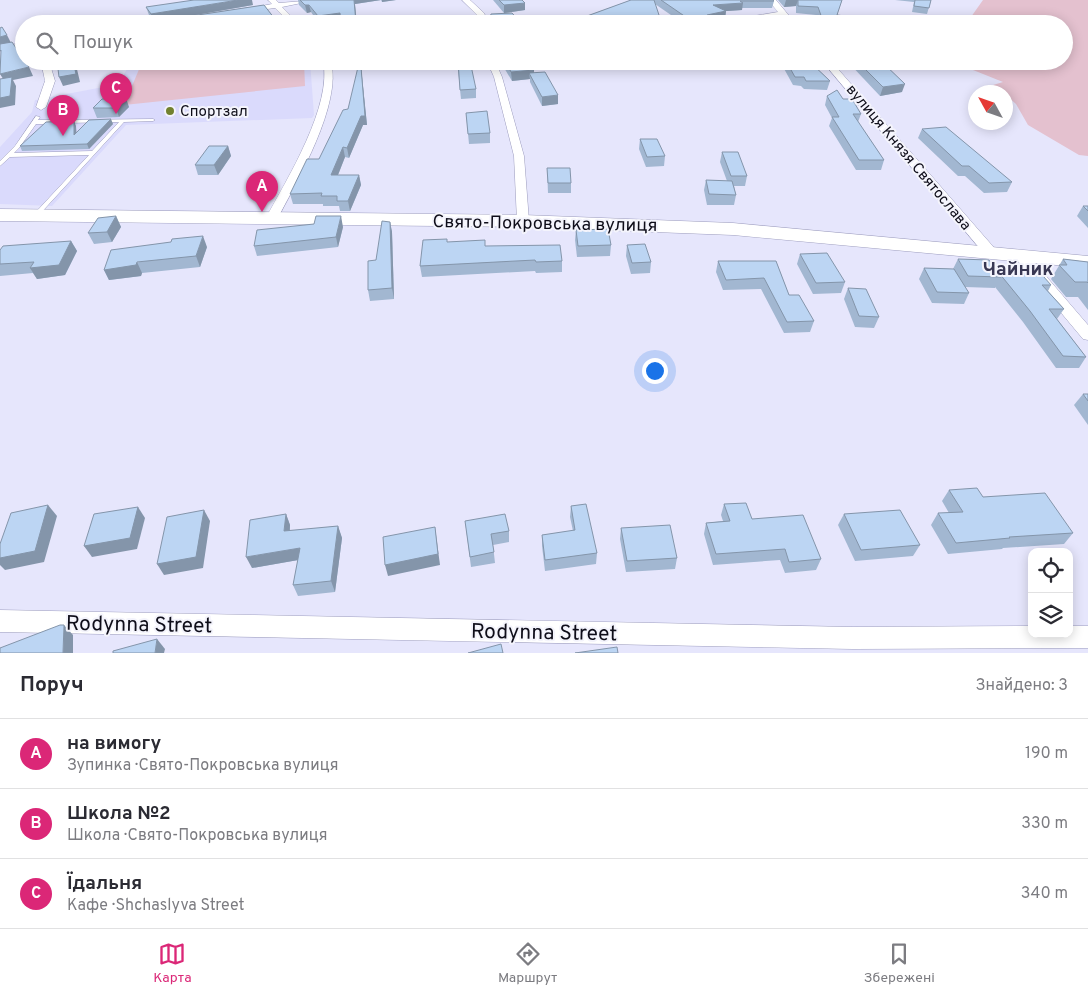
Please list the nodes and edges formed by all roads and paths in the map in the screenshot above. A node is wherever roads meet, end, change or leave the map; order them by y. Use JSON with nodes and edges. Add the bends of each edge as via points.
{"nodes":[{"id":1,"x":312,"y":0,"type":"edge"},
{"id":2,"x":466,"y":0,"type":"edge"},
{"id":3,"x":772,"y":0,"type":"edge"},
{"id":4,"x":274,"y":2,"type":"edge"},
{"id":5,"x":240,"y":10,"type":"edge"},
{"id":6,"x":783,"y":13,"type":"joint"},
{"id":7,"x":286,"y":15,"type":"edge"},
{"id":8,"x":481,"y":15,"type":"edge"},
{"id":9,"x":770,"y":15,"type":"edge"},
{"id":10,"x":15,"y":46,"type":"edge"},
{"id":11,"x":0,"y":49,"type":"edge"},
{"id":12,"x":47,"y":70,"type":"edge"},
{"id":13,"x":329,"y":70,"type":"edge"},
{"id":14,"x":495,"y":70,"type":"edge"},
{"id":15,"x":834,"y":70,"type":"edge"},
{"id":16,"x":40,"y":112,"type":"joint"},
{"id":17,"x":153,"y":120,"type":"dead end"},
{"id":18,"x":34,"y":122,"type":"junction"},
{"id":19,"x":122,"y":122,"type":"junction"},
{"id":20,"x":94,"y":153,"type":"junction"},
{"id":21,"x":10,"y":154,"type":"junction"},
{"id":22,"x":0,"y":164,"type":"edge"},
{"id":23,"x":37,"y":214,"type":"junction"},
{"id":24,"x":0,"y":215,"type":"edge"},
{"id":25,"x":272,"y":218,"type":"junction"},
{"id":26,"x":523,"y":221,"type":"junction"},
{"id":27,"x":992,"y":254,"type":"junction"},
{"id":28,"x":1022,"y":257,"type":"junction"},
{"id":29,"x":1088,"y":262,"type":"edge"},
{"id":30,"x":1088,"y":335,"type":"edge"},
{"id":31,"x":0,"y":621,"type":"edge"},
{"id":32,"x":1088,"y":637,"type":"edge"}],
"edges":[{"from":1,"to":4,"type":"street"},
{"from":2,"to":8,"type":"street"},
{"from":3,"to":6,"type":"street"},
{"from":4,"to":5,"type":"street"},
{"from":4,"to":7,"type":"street"},
{"from":6,"to":9,"type":"street"},
{"from":10,"to":11,"type":"street"},
{"from":12,"to":16,"type":"street","via":[[50,81]]},
{"from":13,"to":25,"type":"street","via":[[322,110]]},
{"from":14,"to":26,"type":"street","via":[[519,156]]},
{"from":15,"to":27,"type":"street","name":"вулиця Князя Святослава"},
{"from":16,"to":18,"type":"lane"},
{"from":17,"to":19,"type":"lane"},
{"from":18,"to":19,"type":"lane"},
{"from":18,"to":21,"type":"lane"},
{"from":19,"to":20,"type":"lane"},
{"from":20,"to":21,"type":"lane"},
{"from":20,"to":23,"type":"lane"},
{"from":21,"to":22,"type":"lane"},
{"from":23,"to":24,"type":"main road","name":"Свято-Покровська вулиця"},
{"from":23,"to":25,"type":"main road","name":"Свято-Покровська вулиця"},
{"from":25,"to":26,"type":"main road","name":"Свято-Покровська вулиця"},
{"from":26,"to":27,"type":"main road","name":"Свято-Покровська вулиця","via":[[734,229]]},
{"from":27,"to":28,"type":"main road","name":"Свято-Покровська вулиця"},
{"from":28,"to":29,"type":"main road","name":"Свято-Покровська вулиця"},
{"from":28,"to":30,"type":"street"},
{"from":31,"to":32,"type":"street","name":"Rodynna Street","via":[[843,637]]}]}
